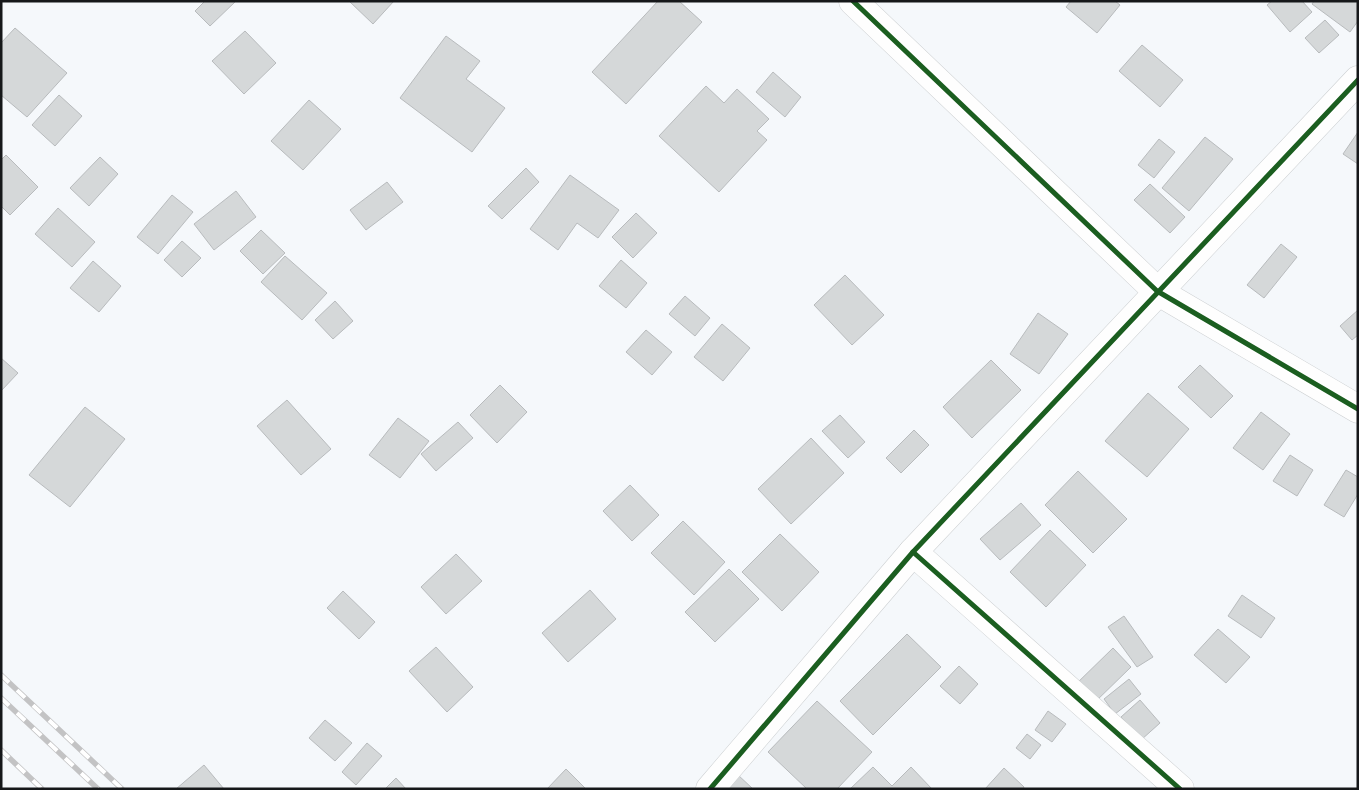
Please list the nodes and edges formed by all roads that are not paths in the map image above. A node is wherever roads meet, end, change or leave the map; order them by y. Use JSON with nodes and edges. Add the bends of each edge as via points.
{"nodes":[{"id":1,"x":853,"y":1,"type":"edge"},
{"id":2,"x":1358,"y":80,"type":"edge"},
{"id":3,"x":1157,"y":291,"type":"junction"},
{"id":4,"x":1358,"y":409,"type":"edge"},
{"id":5,"x":913,"y":552,"type":"junction"},
{"id":6,"x":710,"y":789,"type":"edge"},
{"id":7,"x":1180,"y":789,"type":"edge"}],
"edges":[{"from":1,"to":3,"type":"street"},
{"from":2,"to":3,"type":"street"},
{"from":3,"to":4,"type":"street"},
{"from":3,"to":5,"type":"street"},
{"from":5,"to":6,"type":"street"},
{"from":5,"to":7,"type":"street"}]}
